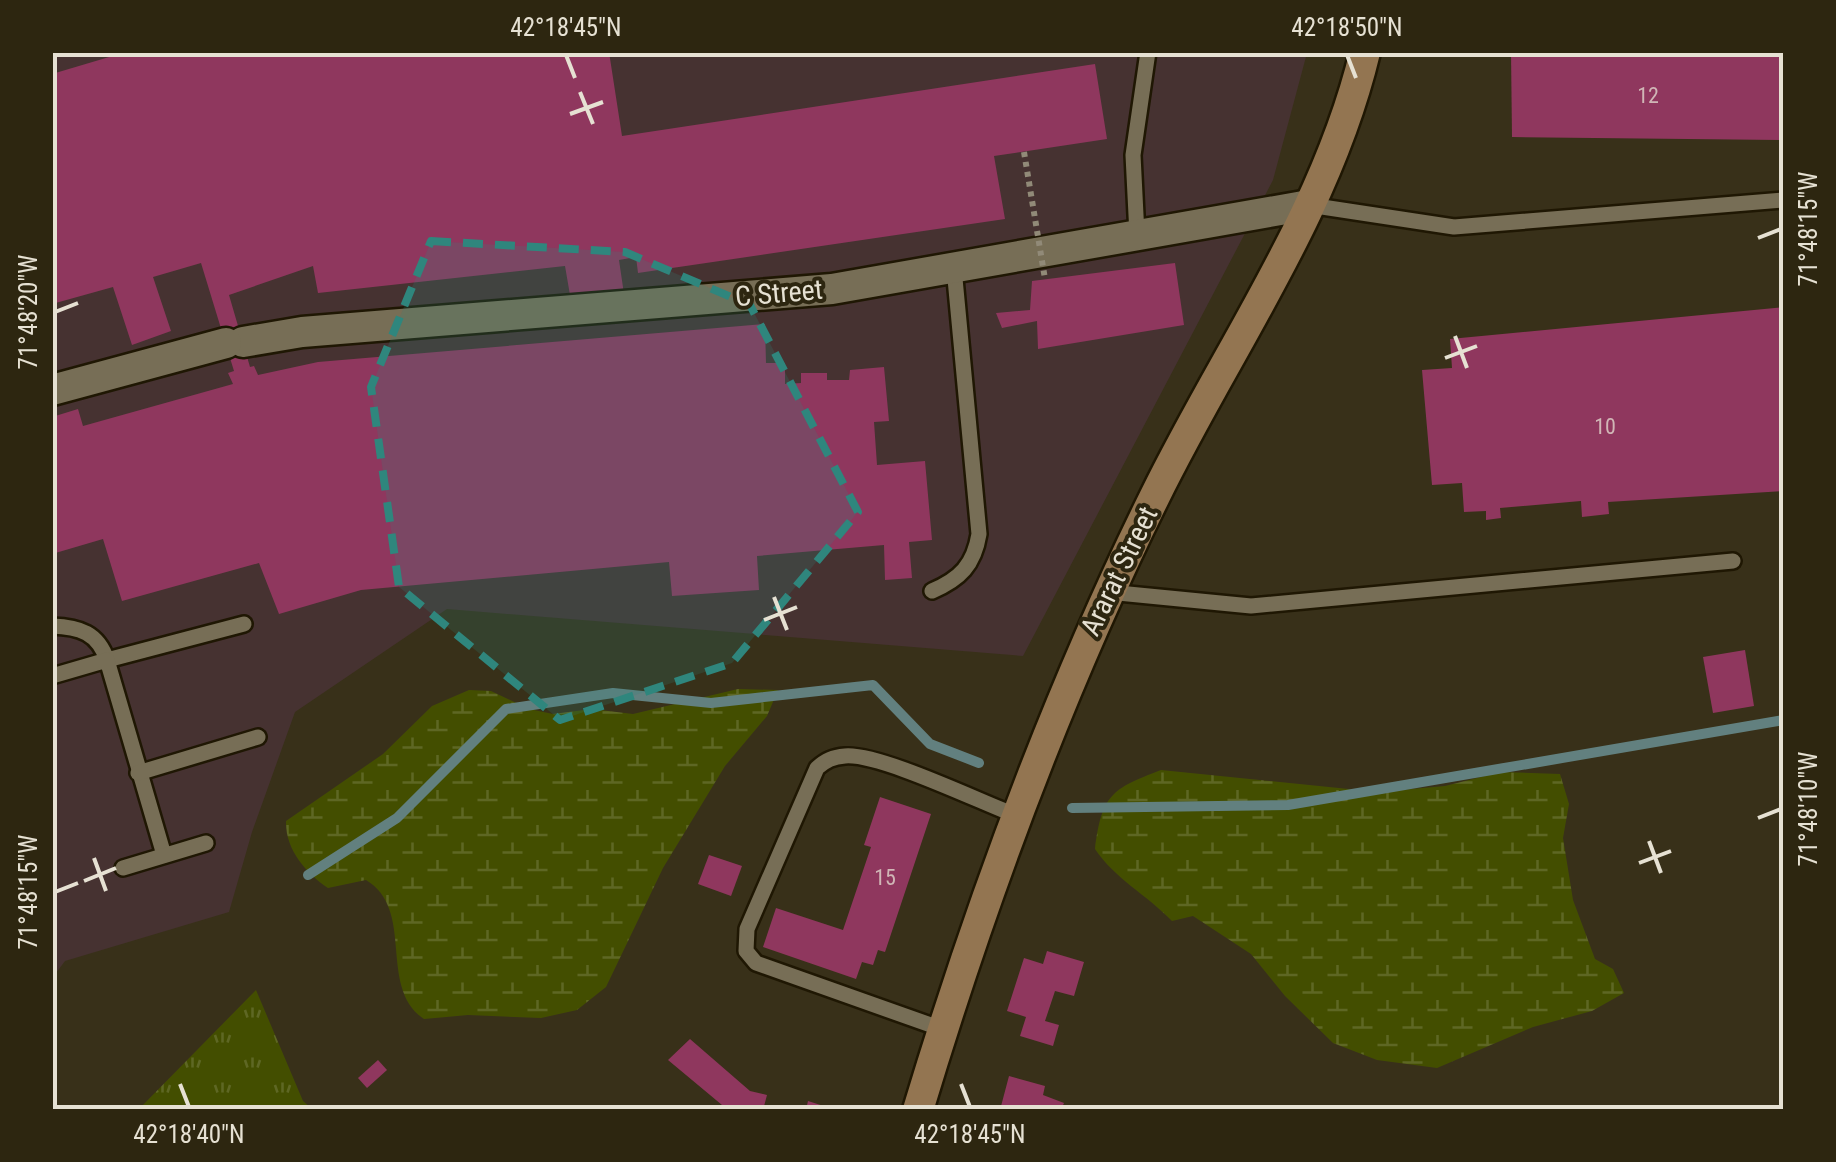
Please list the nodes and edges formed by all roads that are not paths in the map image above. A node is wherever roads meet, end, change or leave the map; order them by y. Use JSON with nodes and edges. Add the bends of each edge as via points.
{"nodes":[{"id":1,"x":1148,"y":52,"type":"edge"},
{"id":2,"x":1365,"y":52,"type":"edge"},
{"id":3,"x":1784,"y":200,"type":"edge"},
{"id":4,"x":1309,"y":205,"type":"junction"},
{"id":5,"x":1138,"y":235,"type":"junction"},
{"id":6,"x":954,"y":268,"type":"junction"},
{"id":7,"x":52,"y":390,"type":"edge"},
{"id":8,"x":1733,"y":561,"type":"dead end"},
{"id":9,"x":932,"y":591,"type":"dead end"},
{"id":10,"x":1108,"y":592,"type":"junction"},
{"id":11,"x":244,"y":624,"type":"dead end"},
{"id":12,"x":52,"y":626,"type":"edge"},
{"id":13,"x":106,"y":660,"type":"junction"},
{"id":14,"x":52,"y":676,"type":"edge"},
{"id":15,"x":258,"y":737,"type":"dead end"},
{"id":16,"x":138,"y":773,"type":"junction"},
{"id":17,"x":1015,"y":815,"type":"junction"},
{"id":18,"x":206,"y":843,"type":"dead end"},
{"id":19,"x":164,"y":855,"type":"junction"},
{"id":20,"x":123,"y":868,"type":"dead end"},
{"id":21,"x":942,"y":1029,"type":"junction"},
{"id":22,"x":918,"y":1110,"type":"edge"}],
"edges":[{"from":1,"to":5,"type":"lane","via":[[1133,155]]},
{"from":2,"to":4,"type":"main road","name":"Ararat Street","via":[[1352,104]]},
{"from":3,"to":4,"type":"lane","via":[[1454,227]]},
{"from":4,"to":5,"type":"street","name":"C Street"},
{"from":4,"to":10,"type":"main road","name":"Ararat Street"},
{"from":5,"to":6,"type":"street","name":"C Street"},
{"from":6,"to":7,"type":"street","name":"C Street","via":[[832,289],[302,332],[235,342]]},
{"from":6,"to":9,"type":"lane","via":[[978,534],[971,564]]},
{"from":8,"to":10,"type":"lane","via":[[1251,606]]},
{"from":10,"to":17,"type":"main road","name":"Ararat Street"},
{"from":11,"to":13,"type":"lane"},
{"from":12,"to":13,"type":"lane","via":[[90,634]]},
{"from":13,"to":14,"type":"lane"},
{"from":13,"to":16,"type":"lane"},
{"from":15,"to":16,"type":"lane"},
{"from":16,"to":19,"type":"lane"},
{"from":17,"to":21,"type":"main road","name":"Ararat Street"},
{"from":17,"to":21,"type":"lane","via":[[875,762],[849,755],[828,759],[817,768],[747,930],[746,952],[756,962]]},
{"from":18,"to":19,"type":"lane"},
{"from":19,"to":20,"type":"lane"},
{"from":21,"to":22,"type":"main road","name":"Ararat Street"}]}
